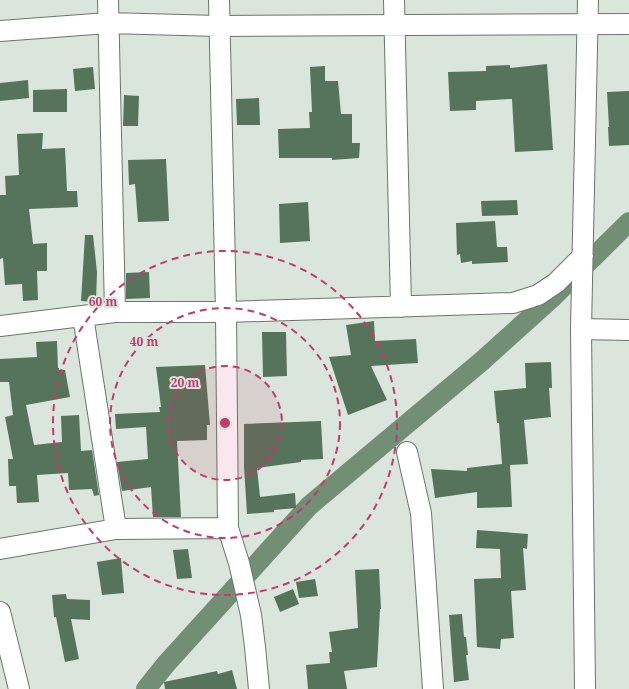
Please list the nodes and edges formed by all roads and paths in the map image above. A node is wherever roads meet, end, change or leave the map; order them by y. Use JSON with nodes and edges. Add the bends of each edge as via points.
{"nodes":[{"id":1,"x":108,"y":0,"type":"edge"},
{"id":2,"x":219,"y":0,"type":"edge"},
{"id":3,"x":394,"y":0,"type":"edge"},
{"id":4,"x":588,"y":0,"type":"edge"},
{"id":5,"x":108,"y":23,"type":"junction"},
{"id":6,"x":588,"y":24,"type":"junction"},
{"id":7,"x":629,"y":24,"type":"edge"},
{"id":8,"x":395,"y":25,"type":"junction"},
{"id":9,"x":219,"y":26,"type":"junction"},
{"id":10,"x":0,"y":31,"type":"edge"},
{"id":11,"x":583,"y":259,"type":"junction"},
{"id":12,"x":401,"y":307,"type":"junction"},
{"id":13,"x":115,"y":312,"type":"junction"},
{"id":14,"x":226,"y":312,"type":"junction"},
{"id":15,"x":83,"y":316,"type":"junction"},
{"id":16,"x":0,"y":326,"type":"edge"},
{"id":17,"x":581,"y":329,"type":"junction"},
{"id":18,"x":629,"y":330,"type":"edge"},
{"id":19,"x":407,"y":452,"type":"dead end"},
{"id":20,"x":228,"y":528,"type":"junction"},
{"id":21,"x":116,"y":529,"type":"junction"},
{"id":22,"x":0,"y":549,"type":"edge"},
{"id":23,"x":0,"y":612,"type":"edge"},
{"id":24,"x":19,"y":689,"type":"edge"},
{"id":25,"x":259,"y":689,"type":"edge"},
{"id":26,"x":433,"y":689,"type":"edge"},
{"id":27,"x":585,"y":689,"type":"edge"}],
"edges":[{"from":1,"to":5,"type":"street"},
{"from":2,"to":9,"type":"street"},
{"from":3,"to":8,"type":"street"},
{"from":4,"to":6,"type":"street"},
{"from":5,"to":9,"type":"street"},
{"from":5,"to":10,"type":"street"},
{"from":5,"to":13,"type":"street"},
{"from":6,"to":7,"type":"street"},
{"from":6,"to":8,"type":"street"},
{"from":6,"to":11,"type":"street"},
{"from":8,"to":9,"type":"street"},
{"from":8,"to":12,"type":"street"},
{"from":9,"to":14,"type":"street"},
{"from":11,"to":12,"type":"street","via":[[538,295],[513,303]]},
{"from":11,"to":17,"type":"street"},
{"from":12,"to":14,"type":"street"},
{"from":13,"to":14,"type":"street"},
{"from":13,"to":15,"type":"street"},
{"from":14,"to":20,"type":"street"},
{"from":15,"to":16,"type":"street"},
{"from":15,"to":21,"type":"street"},
{"from":17,"to":18,"type":"street"},
{"from":17,"to":27,"type":"street"},
{"from":19,"to":26,"type":"street","via":[[421,513]]},
{"from":20,"to":21,"type":"street"},
{"from":20,"to":25,"type":"street","via":[[239,563],[250,615],[256,647]]},
{"from":21,"to":22,"type":"street"},
{"from":23,"to":24,"type":"street"}]}
